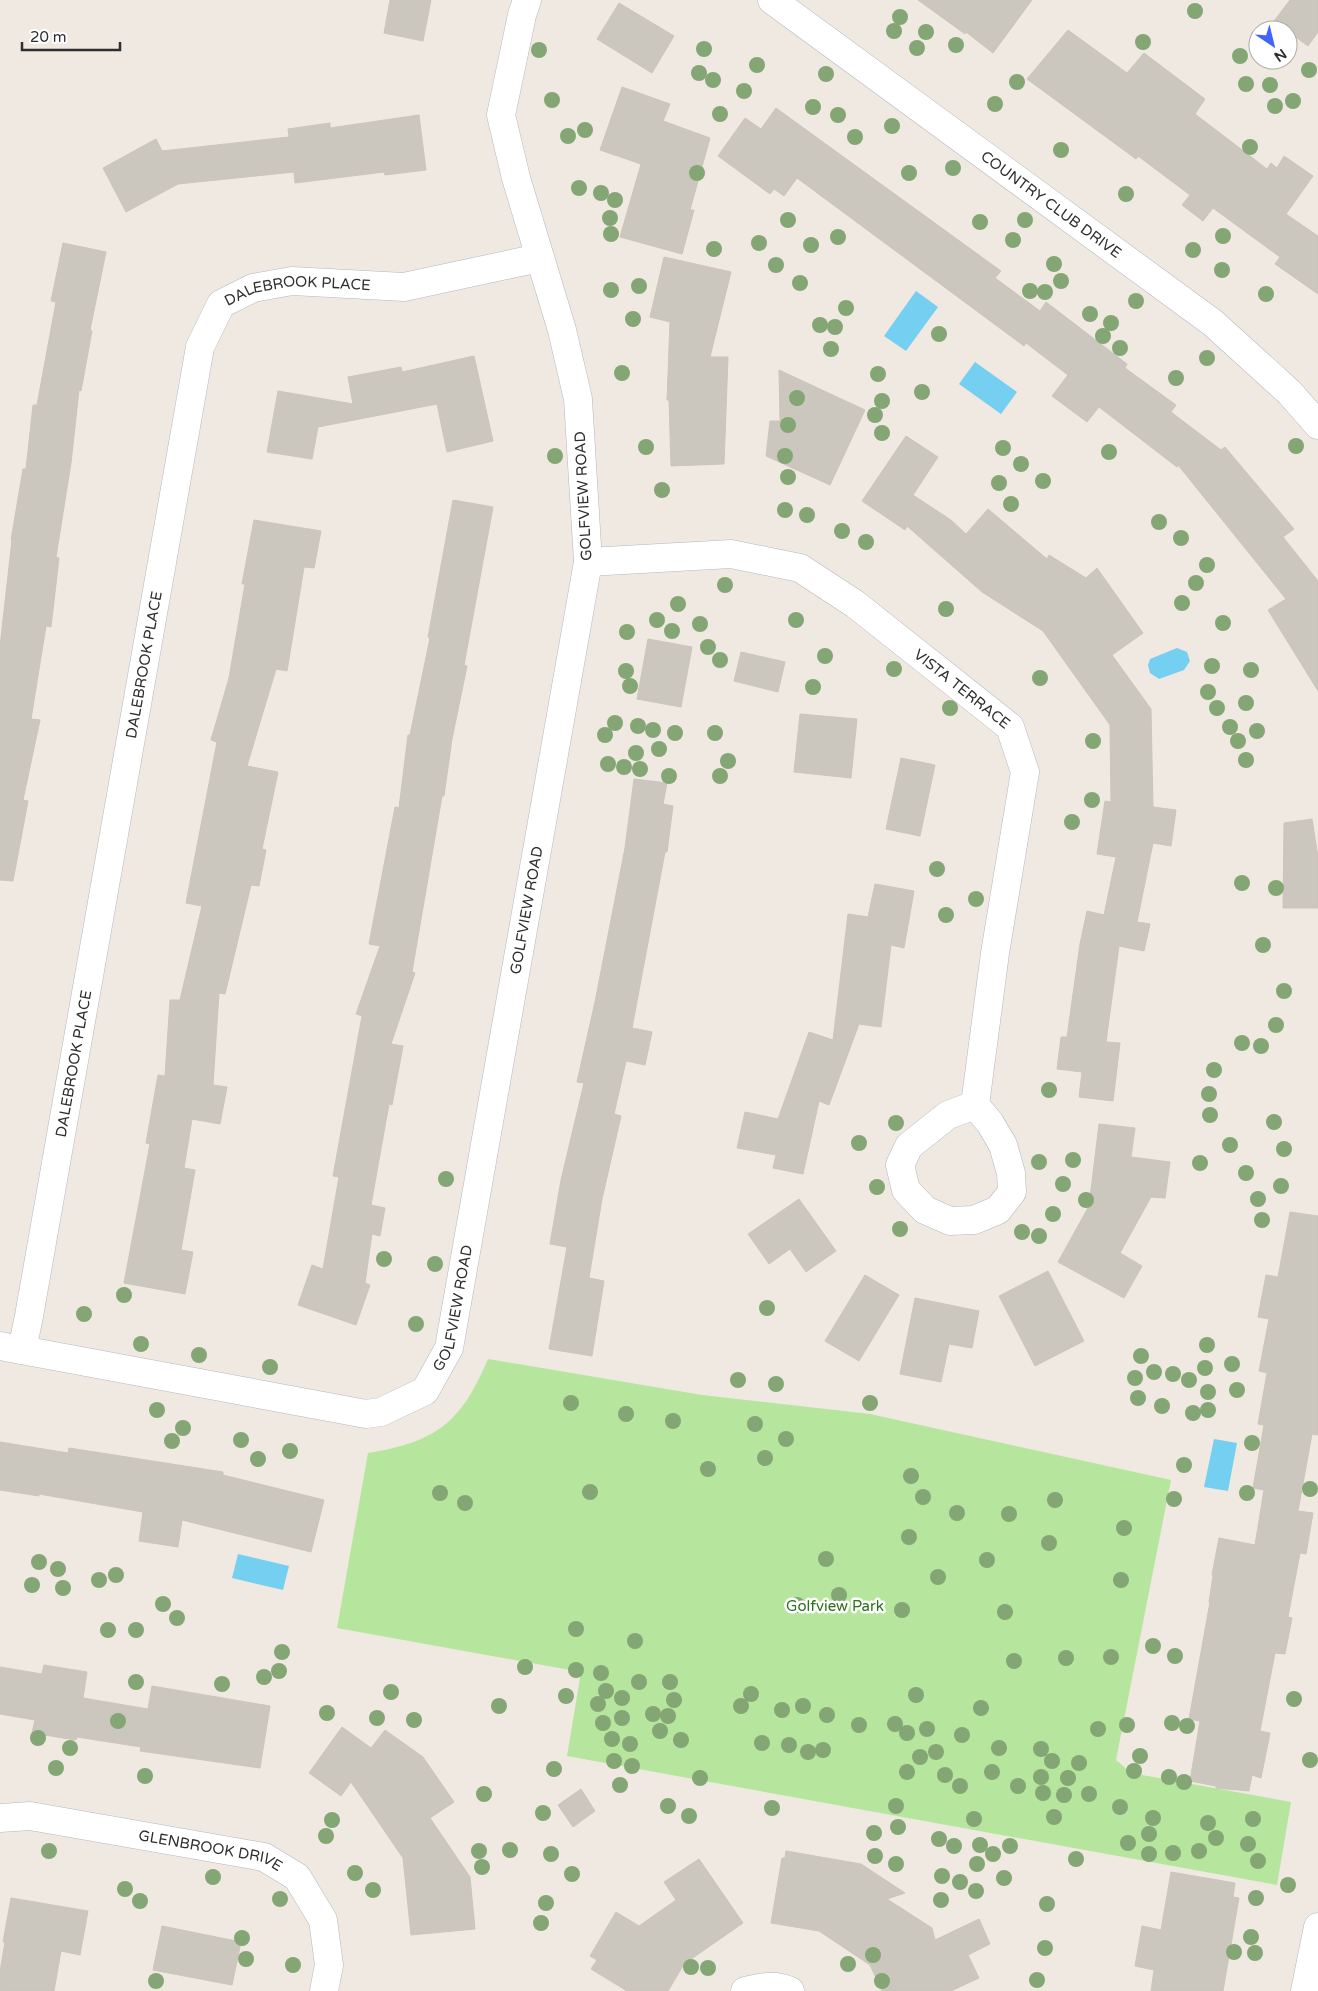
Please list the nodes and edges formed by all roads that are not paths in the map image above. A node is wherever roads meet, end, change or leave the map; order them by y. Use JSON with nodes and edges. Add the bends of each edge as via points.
{"nodes":[{"id":1,"x":526,"y":0,"type":"edge"},
{"id":2,"x":772,"y":0,"type":"edge"},
{"id":3,"x":539,"y":258,"type":"junction"},
{"id":4,"x":1318,"y":425,"type":"edge"},
{"id":5,"x":588,"y":562,"type":"junction"},
{"id":6,"x":975,"y":1105,"type":"junction"},
{"id":7,"x":11,"y":1348,"type":"edge"},
{"id":8,"x":0,"y":1818,"type":"edge"},
{"id":9,"x":1318,"y":1927,"type":"edge"},
{"id":10,"x":324,"y":1991,"type":"edge"},
{"id":11,"x":745,"y":1991,"type":"edge"},
{"id":12,"x":790,"y":1991,"type":"edge"},
{"id":13,"x":1305,"y":1991,"type":"edge"}],
"edges":[{"from":1,"to":3,"type":"street","name":"GOLFVIEW ROAD","via":[[501,115]]},
{"from":2,"to":4,"type":"street","name":"COUNTRY CLUB DRIVE","via":[[1213,323],[1289,392]]},
{"from":3,"to":5,"type":"street","name":"GOLFVIEW ROAD","via":[[562,330],[578,399]]},
{"from":3,"to":7,"type":"street","name":"DALEBROOK PLACE","via":[[404,287],[292,282],[252,288],[222,304],[200,347],[34,1286]]},
{"from":5,"to":6,"type":"street","name":"VISTA TERRACE","via":[[731,554],[800,568],[855,604],[1010,727],[1025,772],[995,953]]},
{"from":5,"to":7,"type":"street","name":"GOLFVIEW ROAD","via":[[448,1348],[425,1391],[381,1412],[366,1414]]},
{"from":6,"to":6,"type":"street","via":[[1003,1145],[1012,1173],[1012,1192],[998,1210],[974,1220],[950,1221],[925,1210],[906,1190],[900,1165],[909,1146],[948,1115]]},
{"from":8,"to":10,"type":"street","name":"GLENBROOK DRIVE","via":[[30,1816],[264,1857],[297,1876],[323,1920],[329,1965]]},
{"from":9,"to":13,"type":"street"},
{"from":11,"to":12,"type":"street","via":[[764,1986]]}]}
